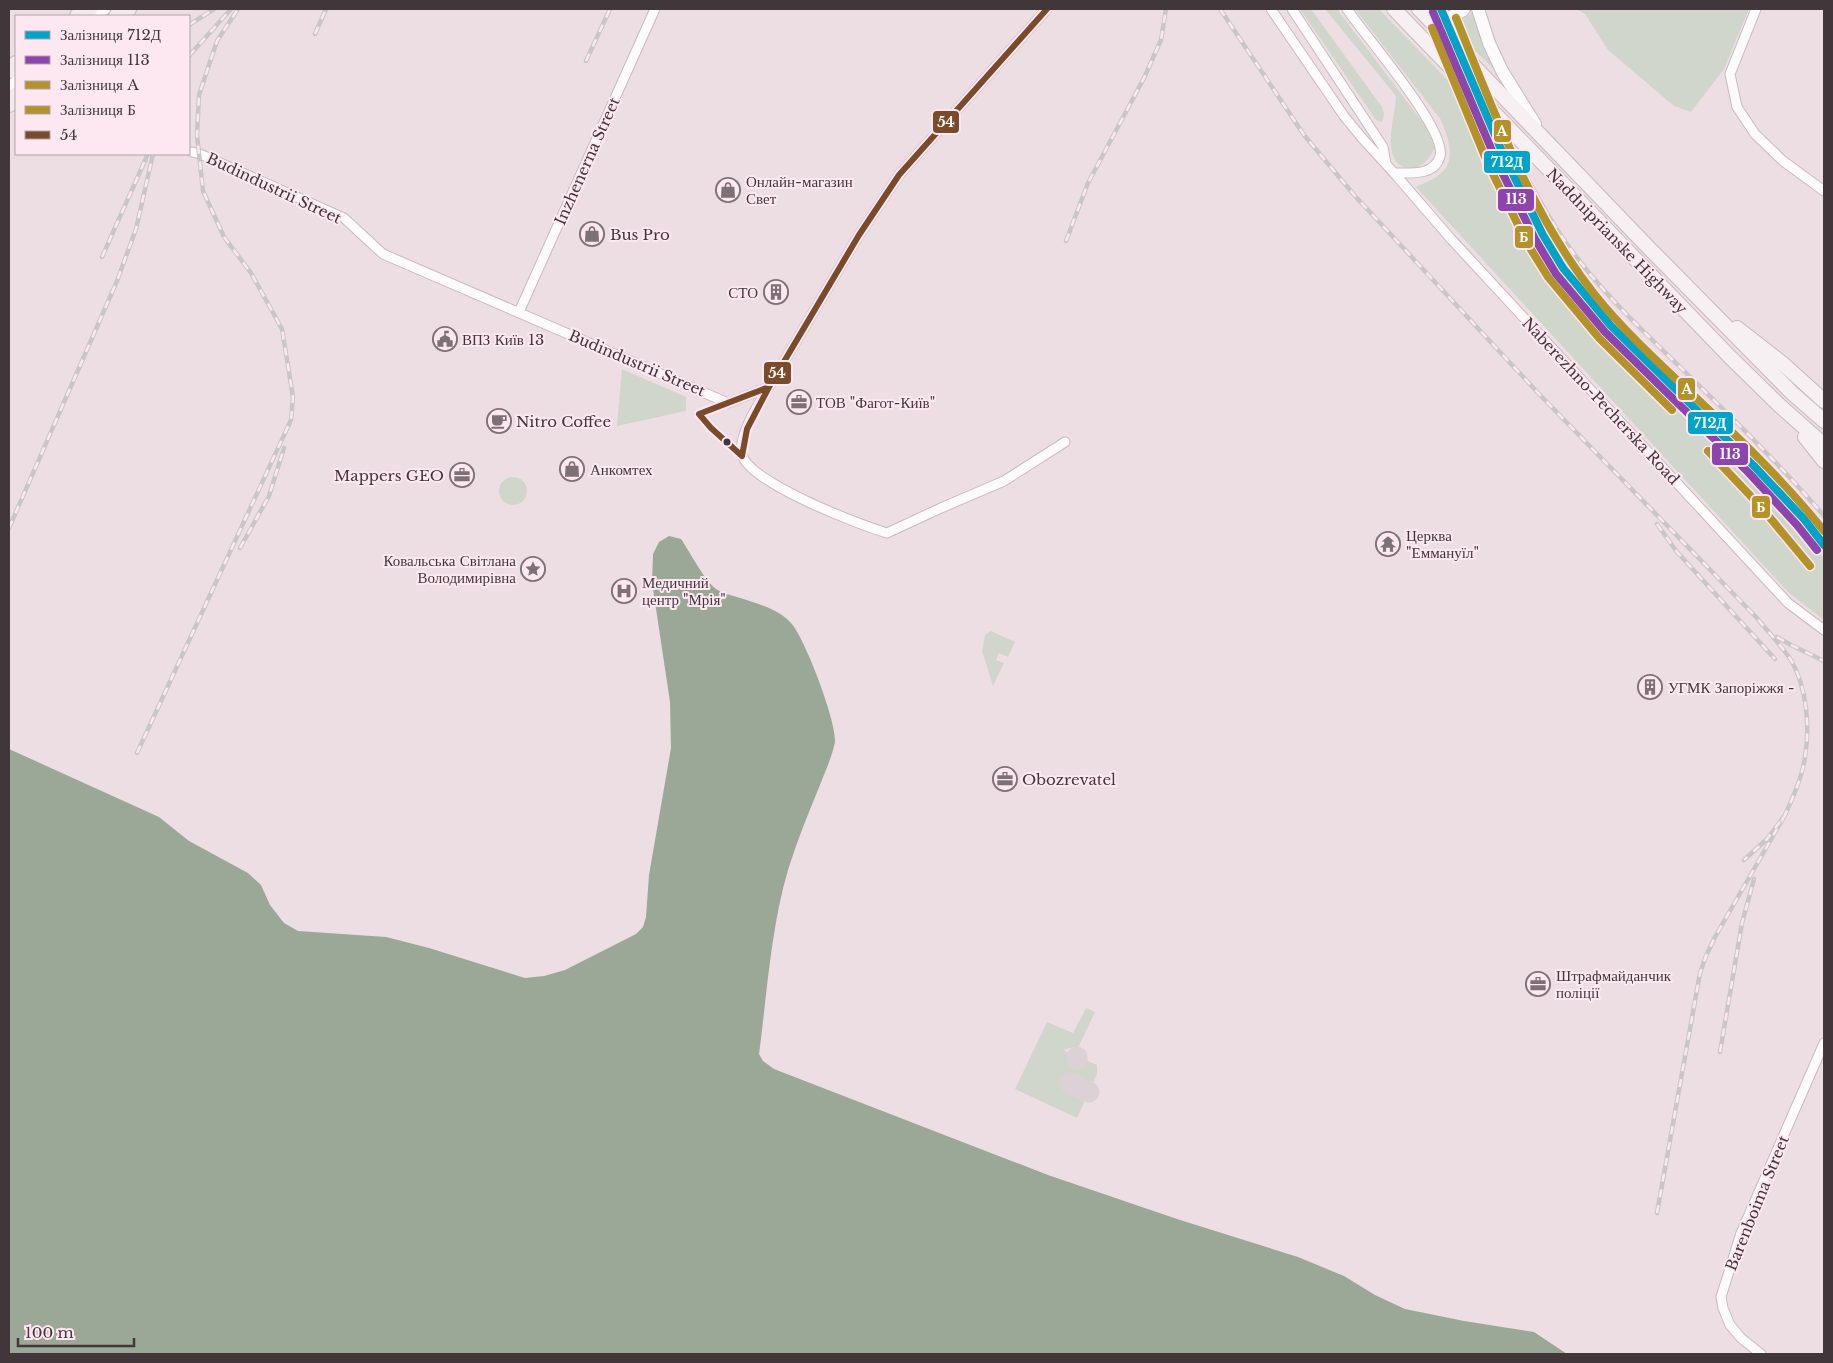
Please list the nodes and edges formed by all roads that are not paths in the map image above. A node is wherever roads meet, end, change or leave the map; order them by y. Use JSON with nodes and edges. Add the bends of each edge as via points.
{"nodes":[{"id":1,"x":655,"y":9,"type":"edge"},
{"id":2,"x":1047,"y":9,"type":"edge"},
{"id":3,"x":1271,"y":9,"type":"edge"},
{"id":4,"x":1292,"y":9,"type":"edge"},
{"id":5,"x":1347,"y":9,"type":"edge"},
{"id":6,"x":1394,"y":9,"type":"edge"},
{"id":7,"x":1419,"y":9,"type":"edge"},
{"id":8,"x":1426,"y":9,"type":"edge"},
{"id":9,"x":1464,"y":9,"type":"edge"},
{"id":10,"x":1478,"y":9,"type":"edge"},
{"id":11,"x":1756,"y":9,"type":"edge"},
{"id":12,"x":1544,"y":139,"type":"junction"},
{"id":13,"x":192,"y":152,"type":"dead end"},
{"id":14,"x":1386,"y":163,"type":"junction"},
{"id":15,"x":1394,"y":173,"type":"junction"},
{"id":16,"x":1824,"y":191,"type":"edge"},
{"id":17,"x":1711,"y":311,"type":"junction"},
{"id":18,"x":519,"y":312,"type":"junction"},
{"id":19,"x":769,"y":387,"type":"junction"},
{"id":20,"x":1824,"y":401,"type":"edge"},
{"id":21,"x":1779,"y":405,"type":"junction"},
{"id":22,"x":1824,"y":421,"type":"edge"},
{"id":23,"x":1066,"y":442,"type":"dead end"},
{"id":24,"x":1824,"y":446,"type":"edge"},
{"id":25,"x":1824,"y":461,"type":"edge"},
{"id":26,"x":1824,"y":630,"type":"edge"},
{"id":27,"x":1824,"y":1043,"type":"edge"},
{"id":28,"x":1761,"y":1354,"type":"edge"}],
"edges":[{"from":1,"to":18,"type":"street","name":"Inzhenerna Street"},
{"from":2,"to":19,"type":"street","via":[[899,175],[859,235]]},
{"from":3,"to":14,"type":"street","name":"Naberezhno-Pecherska Road","via":[[1344,116]]},
{"from":4,"to":14,"type":"street","name":"Naberezhno-Pecherska Road","via":[[1382,147]]},
{"from":5,"to":15,"type":"street","via":[[1413,97],[1438,140],[1441,154],[1432,167],[1422,172]]},
{"from":6,"to":21,"type":"main road","name":"Naddniprianske Highway"},
{"from":7,"to":12,"type":"main road","name":"Naddniprianske Highway"},
{"from":8,"to":9,"type":"street","via":[[1449,18]]},
{"from":10,"to":12,"type":"street","via":[[1502,71]]},
{"from":11,"to":16,"type":"street","via":[[1730,74],[1737,107],[1755,134],[1783,161]]},
{"from":12,"to":17,"type":"main road","name":"Naddniprianske Highway"},
{"from":13,"to":18,"type":"street","name":"Budindustrii Street","via":[[344,218],[383,254]]},
{"from":14,"to":15,"type":"street","name":"Naberezhno-Pecherska Road"},
{"from":15,"to":26,"type":"street","name":"Naberezhno-Pecherska Road","via":[[1451,239],[1788,603]]},
{"from":17,"to":20,"type":"main road","via":[[1751,338]]},
{"from":17,"to":22,"type":"main road","name":"Naddniprianske Highway"},
{"from":18,"to":19,"type":"street","name":"Budindustrii Street","via":[[728,403]]},
{"from":19,"to":23,"type":"street","via":[[746,430],[742,445],[742,456],[748,466],[829,513],[888,534],[1004,481]]},
{"from":21,"to":24,"type":"main road","name":"Naddniprianske Highway"},
{"from":21,"to":25,"type":"main road"},
{"from":27,"to":28,"type":"street","name":"Barenboima Street","via":[[1741,1233],[1721,1297],[1730,1325]]}]}
